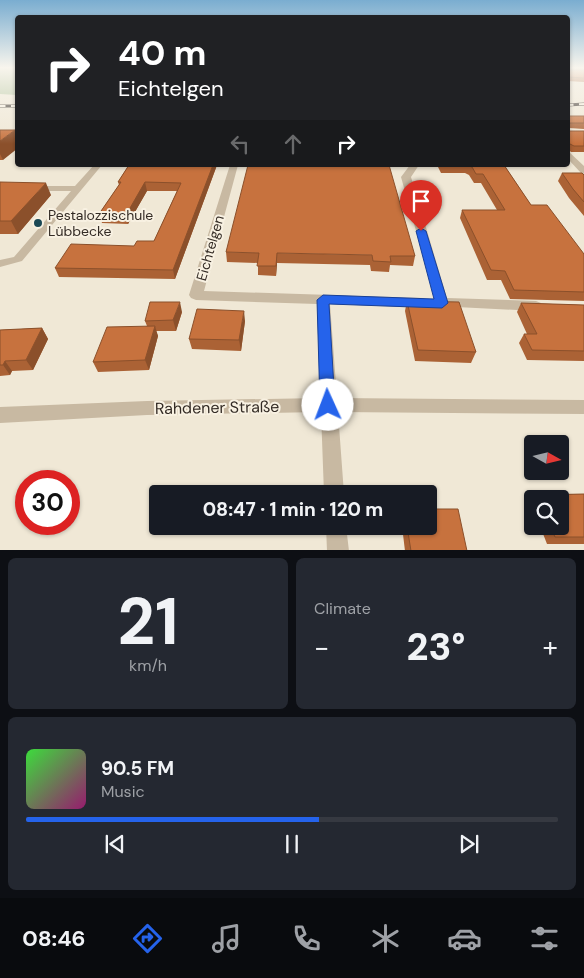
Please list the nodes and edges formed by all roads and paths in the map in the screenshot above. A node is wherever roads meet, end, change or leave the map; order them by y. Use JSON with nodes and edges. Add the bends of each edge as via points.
{"nodes":[{"id":1,"x":570,"y":155,"type":"edge"},
{"id":2,"x":570,"y":156,"type":"edge"},
{"id":3,"x":584,"y":156,"type":"edge"},
{"id":4,"x":96,"y":167,"type":"edge"},
{"id":5,"x":233,"y":167,"type":"edge"},
{"id":6,"x":414,"y":167,"type":"edge"},
{"id":7,"x":584,"y":170,"type":"edge"},
{"id":8,"x":29,"y":188,"type":"edge"},
{"id":9,"x":77,"y":190,"type":"junction"},
{"id":10,"x":0,"y":264,"type":"edge"},
{"id":11,"x":323,"y":300,"type":"junction"},
{"id":12,"x":442,"y":303,"type":"junction"},
{"id":13,"x":546,"y":306,"type":"edge"},
{"id":14,"x":328,"y":405,"type":"junction"},
{"id":15,"x":584,"y":407,"type":"edge"},
{"id":16,"x":0,"y":414,"type":"edge"},
{"id":17,"x":333,"y":485,"type":"edge"},
{"id":18,"x":337,"y":535,"type":"edge"},
{"id":19,"x":338,"y":550,"type":"edge"}],
"edges":[{"from":1,"to":3,"type":"street"},
{"from":2,"to":7,"type":"street"},
{"from":4,"to":9,"type":"lane"},
{"from":5,"to":11,"type":"street","name":"Eichtelgen","via":[[196,295]]},
{"from":6,"to":12,"type":"street","via":[[406,177]]},
{"from":8,"to":9,"type":"lane"},
{"from":9,"to":10,"type":"lane","via":[[18,259]]},
{"from":11,"to":12,"type":"street","name":"Eichtelgen"},
{"from":11,"to":14,"type":"street"},
{"from":12,"to":13,"type":"street","name":"Eichtelgen"},
{"from":14,"to":15,"type":"street","name":"Rahdener Straße"},
{"from":14,"to":16,"type":"street","name":"Rahdener Straße"},
{"from":14,"to":17,"type":"street"},
{"from":18,"to":19,"type":"street"}]}
